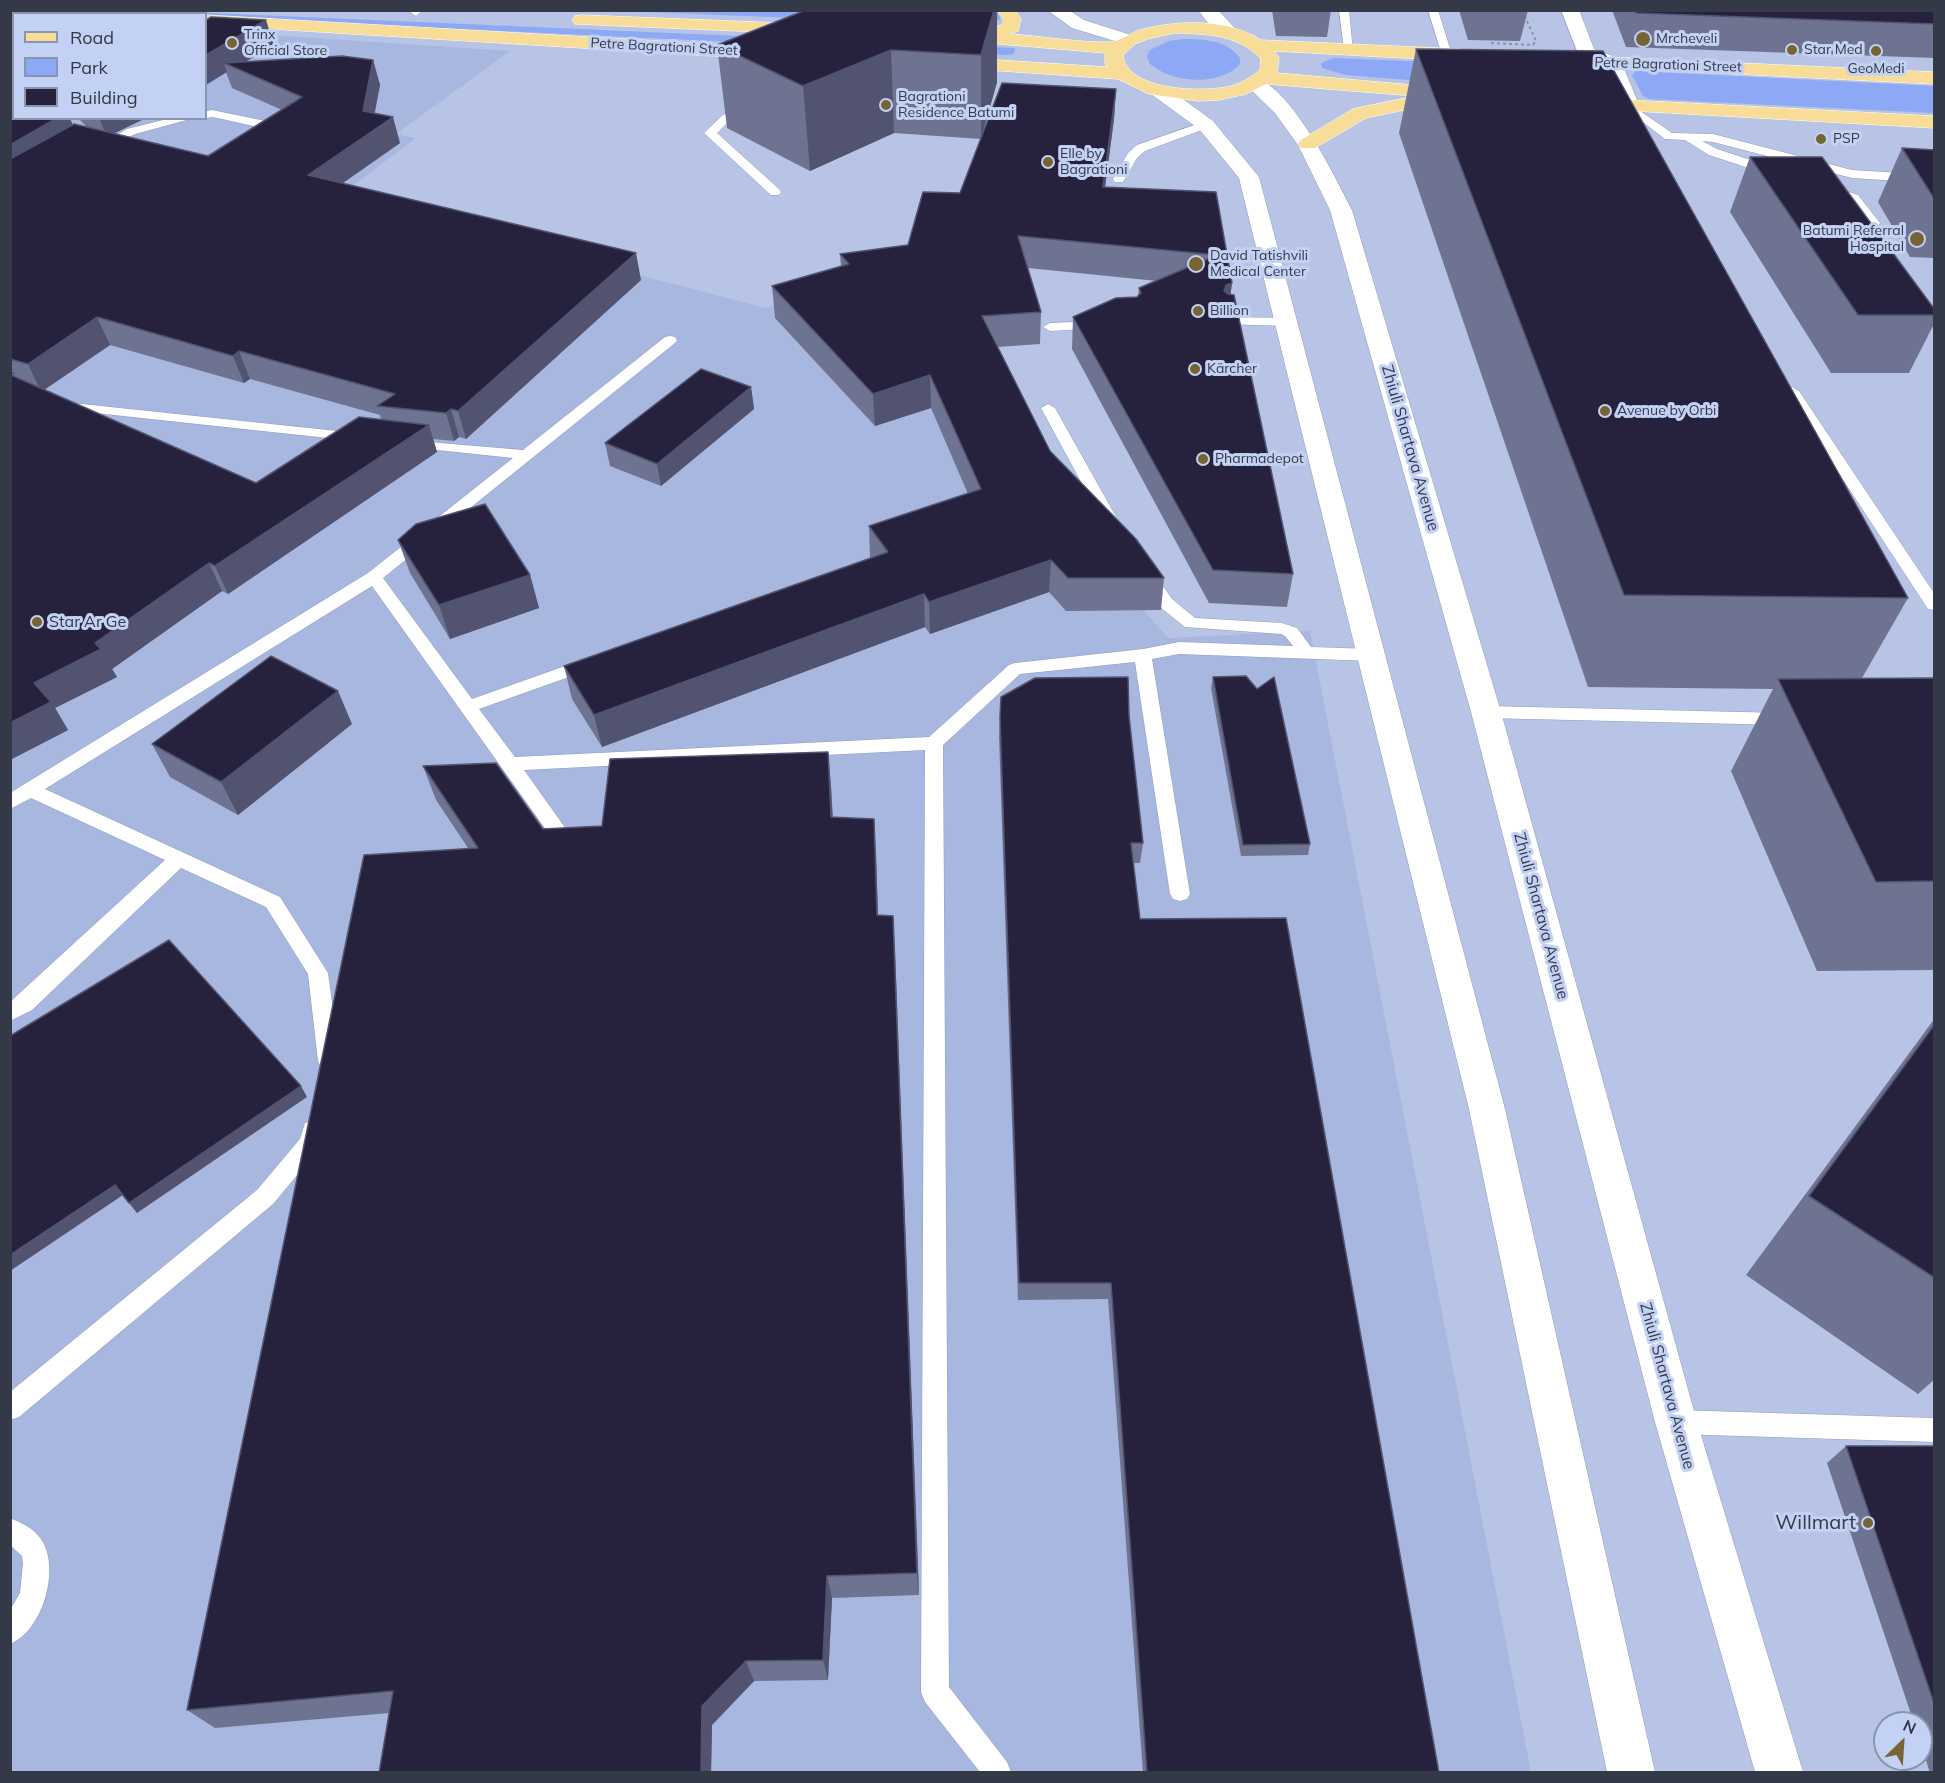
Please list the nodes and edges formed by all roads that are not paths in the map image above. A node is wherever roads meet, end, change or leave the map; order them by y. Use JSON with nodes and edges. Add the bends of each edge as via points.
{"nodes":[{"id":1,"x":1006,"y":10,"type":"edge"},
{"id":2,"x":1056,"y":10,"type":"edge"},
{"id":3,"x":1207,"y":10,"type":"edge"},
{"id":4,"x":1344,"y":10,"type":"edge"},
{"id":5,"x":1433,"y":10,"type":"edge"},
{"id":6,"x":1570,"y":10,"type":"edge"},
{"id":7,"x":395,"y":12,"type":"edge"},
{"id":8,"x":417,"y":12,"type":"edge"},
{"id":9,"x":439,"y":14,"type":"dead end"},
{"id":10,"x":559,"y":19,"type":"dead end"},
{"id":11,"x":207,"y":20,"type":"edge"},
{"id":12,"x":244,"y":22,"type":"junction"},
{"id":13,"x":821,"y":30,"type":"edge"},
{"id":14,"x":225,"y":32,"type":"edge"},
{"id":15,"x":1232,"y":34,"type":"junction"},
{"id":16,"x":940,"y":35,"type":"edge"},
{"id":17,"x":986,"y":37,"type":"junction"},
{"id":18,"x":1123,"y":44,"type":"junction"},
{"id":19,"x":1258,"y":45,"type":"junction"},
{"id":20,"x":1445,"y":47,"type":"junction"},
{"id":21,"x":1349,"y":50,"type":"junction"},
{"id":22,"x":781,"y":54,"type":"edge"},
{"id":23,"x":1480,"y":57,"type":"edge"},
{"id":24,"x":1547,"y":60,"type":"edge"},
{"id":25,"x":933,"y":62,"type":"edge"},
{"id":26,"x":1613,"y":63,"type":"junction"},
{"id":27,"x":1123,"y":74,"type":"junction"},
{"id":28,"x":1935,"y":78,"type":"edge"},
{"id":29,"x":1259,"y":81,"type":"junction"},
{"id":30,"x":1576,"y":81,"type":"junction"},
{"id":31,"x":1158,"y":90,"type":"junction"},
{"id":32,"x":758,"y":101,"type":"edge"},
{"id":33,"x":1630,"y":107,"type":"junction"},
{"id":34,"x":207,"y":115,"type":"edge"},
{"id":35,"x":180,"y":120,"type":"edge"},
{"id":36,"x":1935,"y":122,"type":"edge"},
{"id":37,"x":1206,"y":124,"type":"junction"},
{"id":38,"x":290,"y":130,"type":"edge"},
{"id":39,"x":1688,"y":138,"type":"junction"},
{"id":40,"x":1648,"y":140,"type":"edge"},
{"id":41,"x":1308,"y":144,"type":"junction"},
{"id":42,"x":132,"y":149,"type":"edge"},
{"id":43,"x":1778,"y":173,"type":"edge"},
{"id":44,"x":1119,"y":179,"type":"dead end"},
{"id":45,"x":1935,"y":179,"type":"edge"},
{"id":46,"x":1811,"y":184,"type":"edge"},
{"id":47,"x":775,"y":192,"type":"dead end"},
{"id":48,"x":1874,"y":223,"type":"edge"},
{"id":49,"x":1229,"y":321,"type":"edge"},
{"id":50,"x":1287,"y":322,"type":"junction"},
{"id":51,"x":1117,"y":324,"type":"edge"},
{"id":52,"x":1050,"y":327,"type":"dead end"},
{"id":53,"x":670,"y":340,"type":"dead end"},
{"id":54,"x":1782,"y":374,"type":"edge"},
{"id":55,"x":51,"y":402,"type":"edge"},
{"id":56,"x":1048,"y":408,"type":"dead end"},
{"id":57,"x":375,"y":439,"type":"edge"},
{"id":58,"x":398,"y":442,"type":"edge"},
{"id":59,"x":526,"y":455,"type":"junction"},
{"id":60,"x":1122,"y":539,"type":"edge"},
{"id":61,"x":1141,"y":567,"type":"edge"},
{"id":62,"x":374,"y":577,"type":"junction"},
{"id":63,"x":1935,"y":605,"type":"edge"},
{"id":64,"x":1305,"y":651,"type":"junction"},
{"id":65,"x":1143,"y":655,"type":"junction"},
{"id":66,"x":1372,"y":655,"type":"junction"},
{"id":67,"x":604,"y":659,"type":"edge"},
{"id":68,"x":469,"y":706,"type":"junction"},
{"id":69,"x":1486,"y":712,"type":"junction"},
{"id":70,"x":1797,"y":720,"type":"edge"},
{"id":71,"x":934,"y":743,"type":"junction"},
{"id":72,"x":510,"y":764,"type":"junction"},
{"id":73,"x":29,"y":789,"type":"junction"},
{"id":74,"x":10,"y":802,"type":"edge"},
{"id":75,"x":566,"y":843,"type":"edge"},
{"id":76,"x":179,"y":858,"type":"junction"},
{"id":77,"x":1180,"y":894,"type":"dead end"},
{"id":78,"x":10,"y":1013,"type":"edge"},
{"id":79,"x":324,"y":1079,"type":"edge"},
{"id":80,"x":317,"y":1111,"type":"edge"},
{"id":81,"x":10,"y":1407,"type":"edge"},
{"id":82,"x":1676,"y":1422,"type":"junction"},
{"id":83,"x":1935,"y":1430,"type":"edge"},
{"id":84,"x":10,"y":1532,"type":"edge"},
{"id":85,"x":10,"y":1630,"type":"edge"},
{"id":86,"x":997,"y":1773,"type":"edge"},
{"id":87,"x":1630,"y":1773,"type":"edge"},
{"id":88,"x":1779,"y":1773,"type":"edge"}],
"edges":[{"from":1,"to":17,"type":"main road","via":[[1012,27]]},
{"from":2,"to":18,"type":"main road"},
{"from":3,"to":15,"type":"main road"},
{"from":4,"to":21,"type":"lane"},
{"from":5,"to":20,"type":"lane"},
{"from":6,"to":30,"type":"main road"},
{"from":7,"to":8,"type":"main road"},
{"from":8,"to":9,"type":"main road"},
{"from":10,"to":13,"type":"main road","name":"Petre Bagrationi Street"},
{"from":11,"to":12,"type":"main road","name":"Petre Bagrationi Street"},
{"from":12,"to":14,"type":"lane"},
{"from":12,"to":22,"type":"main road","name":"Petre Bagrationi Street"},
{"from":15,"to":18,"type":"main road","via":[[1204,28],[1175,28],[1148,32]]},
{"from":15,"to":19,"type":"main road"},
{"from":16,"to":17,"type":"main road"},
{"from":17,"to":18,"type":"main road"},
{"from":18,"to":27,"type":"main road","via":[[1114,56]]},
{"from":19,"to":21,"type":"main road"},
{"from":19,"to":29,"type":"main road","via":[[1271,65]]},
{"from":20,"to":21,"type":"main road"},
{"from":20,"to":23,"type":"main road"},
{"from":24,"to":30,"type":"main road","name":"Petre Bagrationi Street"},
{"from":25,"to":27,"type":"main road"},
{"from":26,"to":28,"type":"main road","name":"Petre Bagrationi Street"},
{"from":26,"to":30,"type":"main road","name":"Petre Bagrationi Street"},
{"from":26,"to":33,"type":"main road"},
{"from":27,"to":31,"type":"main road"},
{"from":29,"to":31,"type":"main road","via":[[1242,89],[1210,95]]},
{"from":29,"to":41,"type":"main road","name":"Zhiuli Shartava Avenue"},
{"from":29,"to":41,"type":"main road","via":[[1468,96],[1409,102],[1360,113]]},
{"from":30,"to":33,"type":"main road","name":"Petre Bagrationi Street"},
{"from":31,"to":37,"type":"main road"},
{"from":32,"to":47,"type":"lane","via":[[727,117],[710,133]]},
{"from":33,"to":36,"type":"main road","name":"Petre Bagrationi Street"},
{"from":33,"to":39,"type":"lane","via":[[1669,136]]},
{"from":33,"to":40,"type":"lane"},
{"from":34,"to":38,"type":"lane"},
{"from":35,"to":42,"type":"lane","via":[[131,131],[105,142]]},
{"from":37,"to":44,"type":"lane","via":[[1141,148]]},
{"from":37,"to":50,"type":"main road","via":[[1249,177]]},
{"from":39,"to":43,"type":"lane","via":[[1713,152]]},
{"from":39,"to":45,"type":"lane","via":[[1713,138],[1852,174]]},
{"from":41,"to":69,"type":"main road","name":"Zhiuli Shartava Avenue","via":[[1341,210]]},
{"from":46,"to":48,"type":"lane","via":[[1854,198]]},
{"from":49,"to":50,"type":"lane"},
{"from":50,"to":66,"type":"main road"},
{"from":51,"to":52,"type":"lane"},
{"from":53,"to":59,"type":"lane"},
{"from":54,"to":63,"type":"lane"},
{"from":55,"to":57,"type":"lane","via":[[72,408]]},
{"from":56,"to":60,"type":"lane"},
{"from":58,"to":59,"type":"lane"},
{"from":59,"to":62,"type":"lane"},
{"from":61,"to":64,"type":"lane","via":[[1166,603],[1191,623],[1282,629],[1291,632]]},
{"from":62,"to":68,"type":"lane"},
{"from":62,"to":73,"type":"lane"},
{"from":64,"to":65,"type":"lane","via":[[1179,648]]},
{"from":64,"to":66,"type":"lane"},
{"from":65,"to":71,"type":"lane","via":[[1016,669]]},
{"from":65,"to":77,"type":"lane"},
{"from":66,"to":87,"type":"main road","via":[[1487,1109]]},
{"from":67,"to":68,"type":"lane"},
{"from":68,"to":72,"type":"lane"},
{"from":69,"to":70,"type":"lane"},
{"from":69,"to":82,"type":"main road","name":"Zhiuli Shartava Avenue"},
{"from":71,"to":72,"type":"lane"},
{"from":71,"to":86,"type":"lane","via":[[935,1692]]},
{"from":72,"to":75,"type":"lane"},
{"from":73,"to":74,"type":"lane"},
{"from":73,"to":76,"type":"lane"},
{"from":76,"to":78,"type":"lane","via":[[25,1004]]},
{"from":76,"to":79,"type":"lane","via":[[273,902],[318,973],[329,1058]]},
{"from":80,"to":81,"type":"lane","via":[[310,1143],[265,1197]]},
{"from":82,"to":83,"type":"lane"},
{"from":82,"to":88,"type":"main road","name":"Zhiuli Shartava Avenue"},
{"from":84,"to":85,"type":"lane","via":[[28,1543],[37,1560],[37,1582],[29,1605]]}]}
